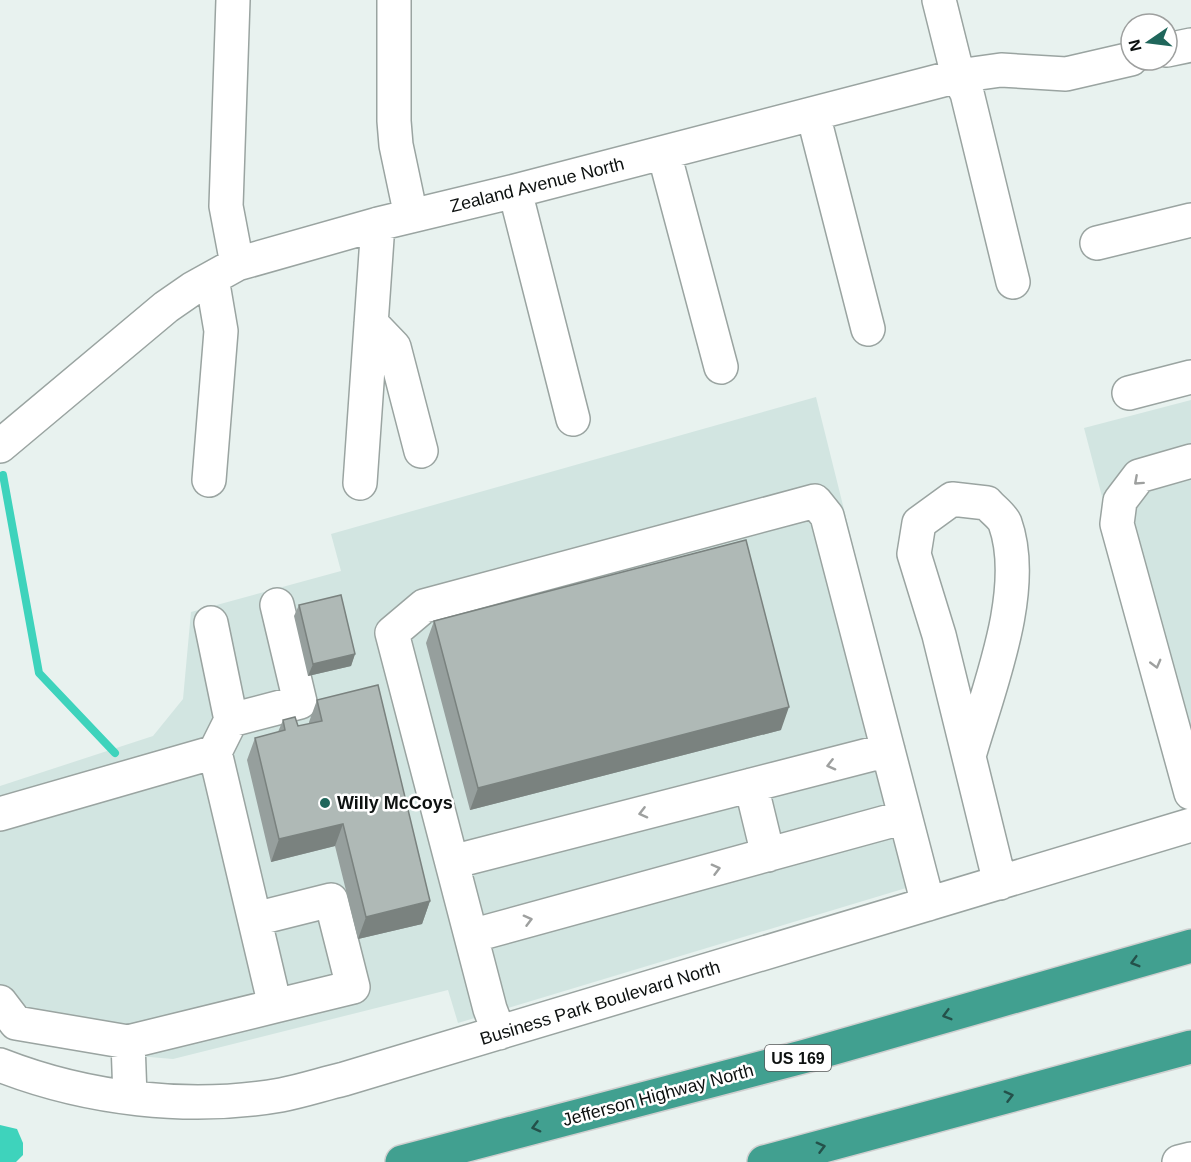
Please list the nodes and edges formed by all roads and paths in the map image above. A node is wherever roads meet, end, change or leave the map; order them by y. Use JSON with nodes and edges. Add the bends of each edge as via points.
{"nodes":[{"id":1,"x":233,"y":0,"type":"edge"},
{"id":2,"x":394,"y":0,"type":"edge"},
{"id":3,"x":939,"y":0,"type":"edge"},
{"id":4,"x":1119,"y":62,"type":"edge"},
{"id":5,"x":958,"y":76,"type":"junction"},
{"id":6,"x":813,"y":114,"type":"junction"},
{"id":7,"x":664,"y":153,"type":"junction"},
{"id":8,"x":514,"y":191,"type":"junction"},
{"id":9,"x":411,"y":216,"type":"junction"},
{"id":10,"x":1191,"y":220,"type":"edge"},
{"id":11,"x":378,"y":224,"type":"junction"},
{"id":12,"x":1097,"y":243,"type":"dead end"},
{"id":13,"x":224,"y":271,"type":"junction"},
{"id":14,"x":1013,"y":282,"type":"dead end"},
{"id":15,"x":371,"y":322,"type":"junction"},
{"id":16,"x":868,"y":329,"type":"dead end"},
{"id":17,"x":721,"y":367,"type":"dead end"},
{"id":18,"x":1191,"y":376,"type":"edge"},
{"id":19,"x":1129,"y":393,"type":"dead end"},
{"id":20,"x":573,"y":418,"type":"dead end"},
{"id":21,"x":0,"y":446,"type":"edge"},
{"id":22,"x":421,"y":451,"type":"dead end"},
{"id":23,"x":1191,"y":460,"type":"edge"},
{"id":24,"x":209,"y":480,"type":"dead end"},
{"id":25,"x":360,"y":483,"type":"dead end"},
{"id":26,"x":277,"y":605,"type":"dead end"},
{"id":27,"x":211,"y":623,"type":"dead end"},
{"id":28,"x":231,"y":720,"type":"junction"},
{"id":29,"x":888,"y":750,"type":"junction"},
{"id":30,"x":215,"y":752,"type":"junction"},
{"id":31,"x":969,"y":756,"type":"junction"},
{"id":32,"x":1188,"y":772,"type":"edge"},
{"id":33,"x":751,"y":785,"type":"junction"},
{"id":34,"x":0,"y":814,"type":"edge"},
{"id":35,"x":905,"y":817,"type":"junction"},
{"id":36,"x":1191,"y":825,"type":"edge"},
{"id":37,"x":768,"y":855,"type":"junction"},
{"id":38,"x":452,"y":862,"type":"junction"},
{"id":39,"x":1000,"y":883,"type":"junction"},
{"id":40,"x":928,"y":904,"type":"junction"},
{"id":41,"x":255,"y":919,"type":"junction"},
{"id":42,"x":471,"y":936,"type":"junction"},
{"id":43,"x":1191,"y":946,"type":"edge"},
{"id":44,"x":0,"y":1002,"type":"edge"},
{"id":45,"x":275,"y":1006,"type":"junction"},
{"id":46,"x":499,"y":1033,"type":"junction"},
{"id":47,"x":128,"y":1042,"type":"junction"},
{"id":48,"x":1191,"y":1047,"type":"edge"},
{"id":49,"x":0,"y":1065,"type":"edge"},
{"id":50,"x":130,"y":1097,"type":"junction"},
{"id":51,"x":1191,"y":1160,"type":"edge"},
{"id":52,"x":402,"y":1162,"type":"edge"},
{"id":53,"x":764,"y":1162,"type":"edge"},
{"id":54,"x":1179,"y":1162,"type":"edge"}],
"edges":[{"from":1,"to":13,"type":"street"},
{"from":2,"to":9,"type":"street","via":[[394,121]]},
{"from":3,"to":5,"type":"street"},
{"from":4,"to":5,"type":"street","name":"Zealand Avenue North","via":[[1066,74],[1001,70]]},
{"from":5,"to":6,"type":"street","name":"Zealand Avenue North"},
{"from":5,"to":14,"type":"street","via":[[967,93]]},
{"from":6,"to":7,"type":"street","name":"Zealand Avenue North"},
{"from":6,"to":16,"type":"street"},
{"from":7,"to":8,"type":"street","name":"Zealand Avenue North"},
{"from":7,"to":17,"type":"street"},
{"from":8,"to":9,"type":"street","name":"Zealand Avenue North"},
{"from":8,"to":20,"type":"street"},
{"from":9,"to":11,"type":"street","name":"Zealand Avenue North"},
{"from":10,"to":12,"type":"street"},
{"from":11,"to":13,"type":"street","name":"Zealand Avenue North"},
{"from":11,"to":15,"type":"street"},
{"from":13,"to":21,"type":"street","name":"Zealand Avenue North","via":[[166,307]]},
{"from":13,"to":24,"type":"street"},
{"from":15,"to":22,"type":"street","via":[[394,347]]},
{"from":15,"to":25,"type":"street"},
{"from":18,"to":19,"type":"street"},
{"from":23,"to":32,"type":"street","one_way":true,"via":[[1139,476],[1120,501],[1117,524]]},
{"from":26,"to":28,"type":"street","via":[[300,702]]},
{"from":27,"to":28,"type":"street"},
{"from":28,"to":30,"type":"street"},
{"from":29,"to":33,"type":"street","one_way":true},
{"from":29,"to":35,"type":"street"},
{"from":29,"to":38,"type":"street","via":[[827,516],[815,501],[424,606],[392,633]]},
{"from":30,"to":34,"type":"street"},
{"from":30,"to":41,"type":"street"},
{"from":31,"to":31,"type":"street","via":[[914,554],[919,523],[952,499],[987,503],[1005,521],[1011,553],[1011,609]]},
{"from":31,"to":39,"type":"street"},
{"from":33,"to":37,"type":"street"},
{"from":33,"to":38,"type":"street","one_way":true},
{"from":35,"to":37,"type":"street"},
{"from":35,"to":40,"type":"street"},
{"from":36,"to":39,"type":"street","name":"Business Park Boulevard North"},
{"from":42,"to":37,"type":"street","one_way":true},
{"from":38,"to":42,"type":"street"},
{"from":39,"to":40,"type":"street","name":"Business Park Boulevard North"},
{"from":40,"to":46,"type":"street","name":"Business Park Boulevard North"},
{"from":41,"to":45,"type":"street"},
{"from":41,"to":45,"type":"street","via":[[331,900],[353,987]]},
{"from":42,"to":46,"type":"street"},
{"from":43,"to":52,"type":"highway","name":"Jefferson Highway North","number":"US 169","one_way":true,"via":[[806,1056]]},
{"from":44,"to":47,"type":"street","via":[[16,1023]]},
{"from":45,"to":47,"type":"street"},
{"from":46,"to":50,"type":"street","name":"Business Park Boulevard North","via":[[281,1095],[226,1101]]},
{"from":47,"to":50,"type":"street"},
{"from":53,"to":48,"type":"highway","one_way":true},
{"from":49,"to":50,"type":"street","name":"Business Park Boulevard North","via":[[73,1087]]},
{"from":51,"to":54,"type":"street"}]}
